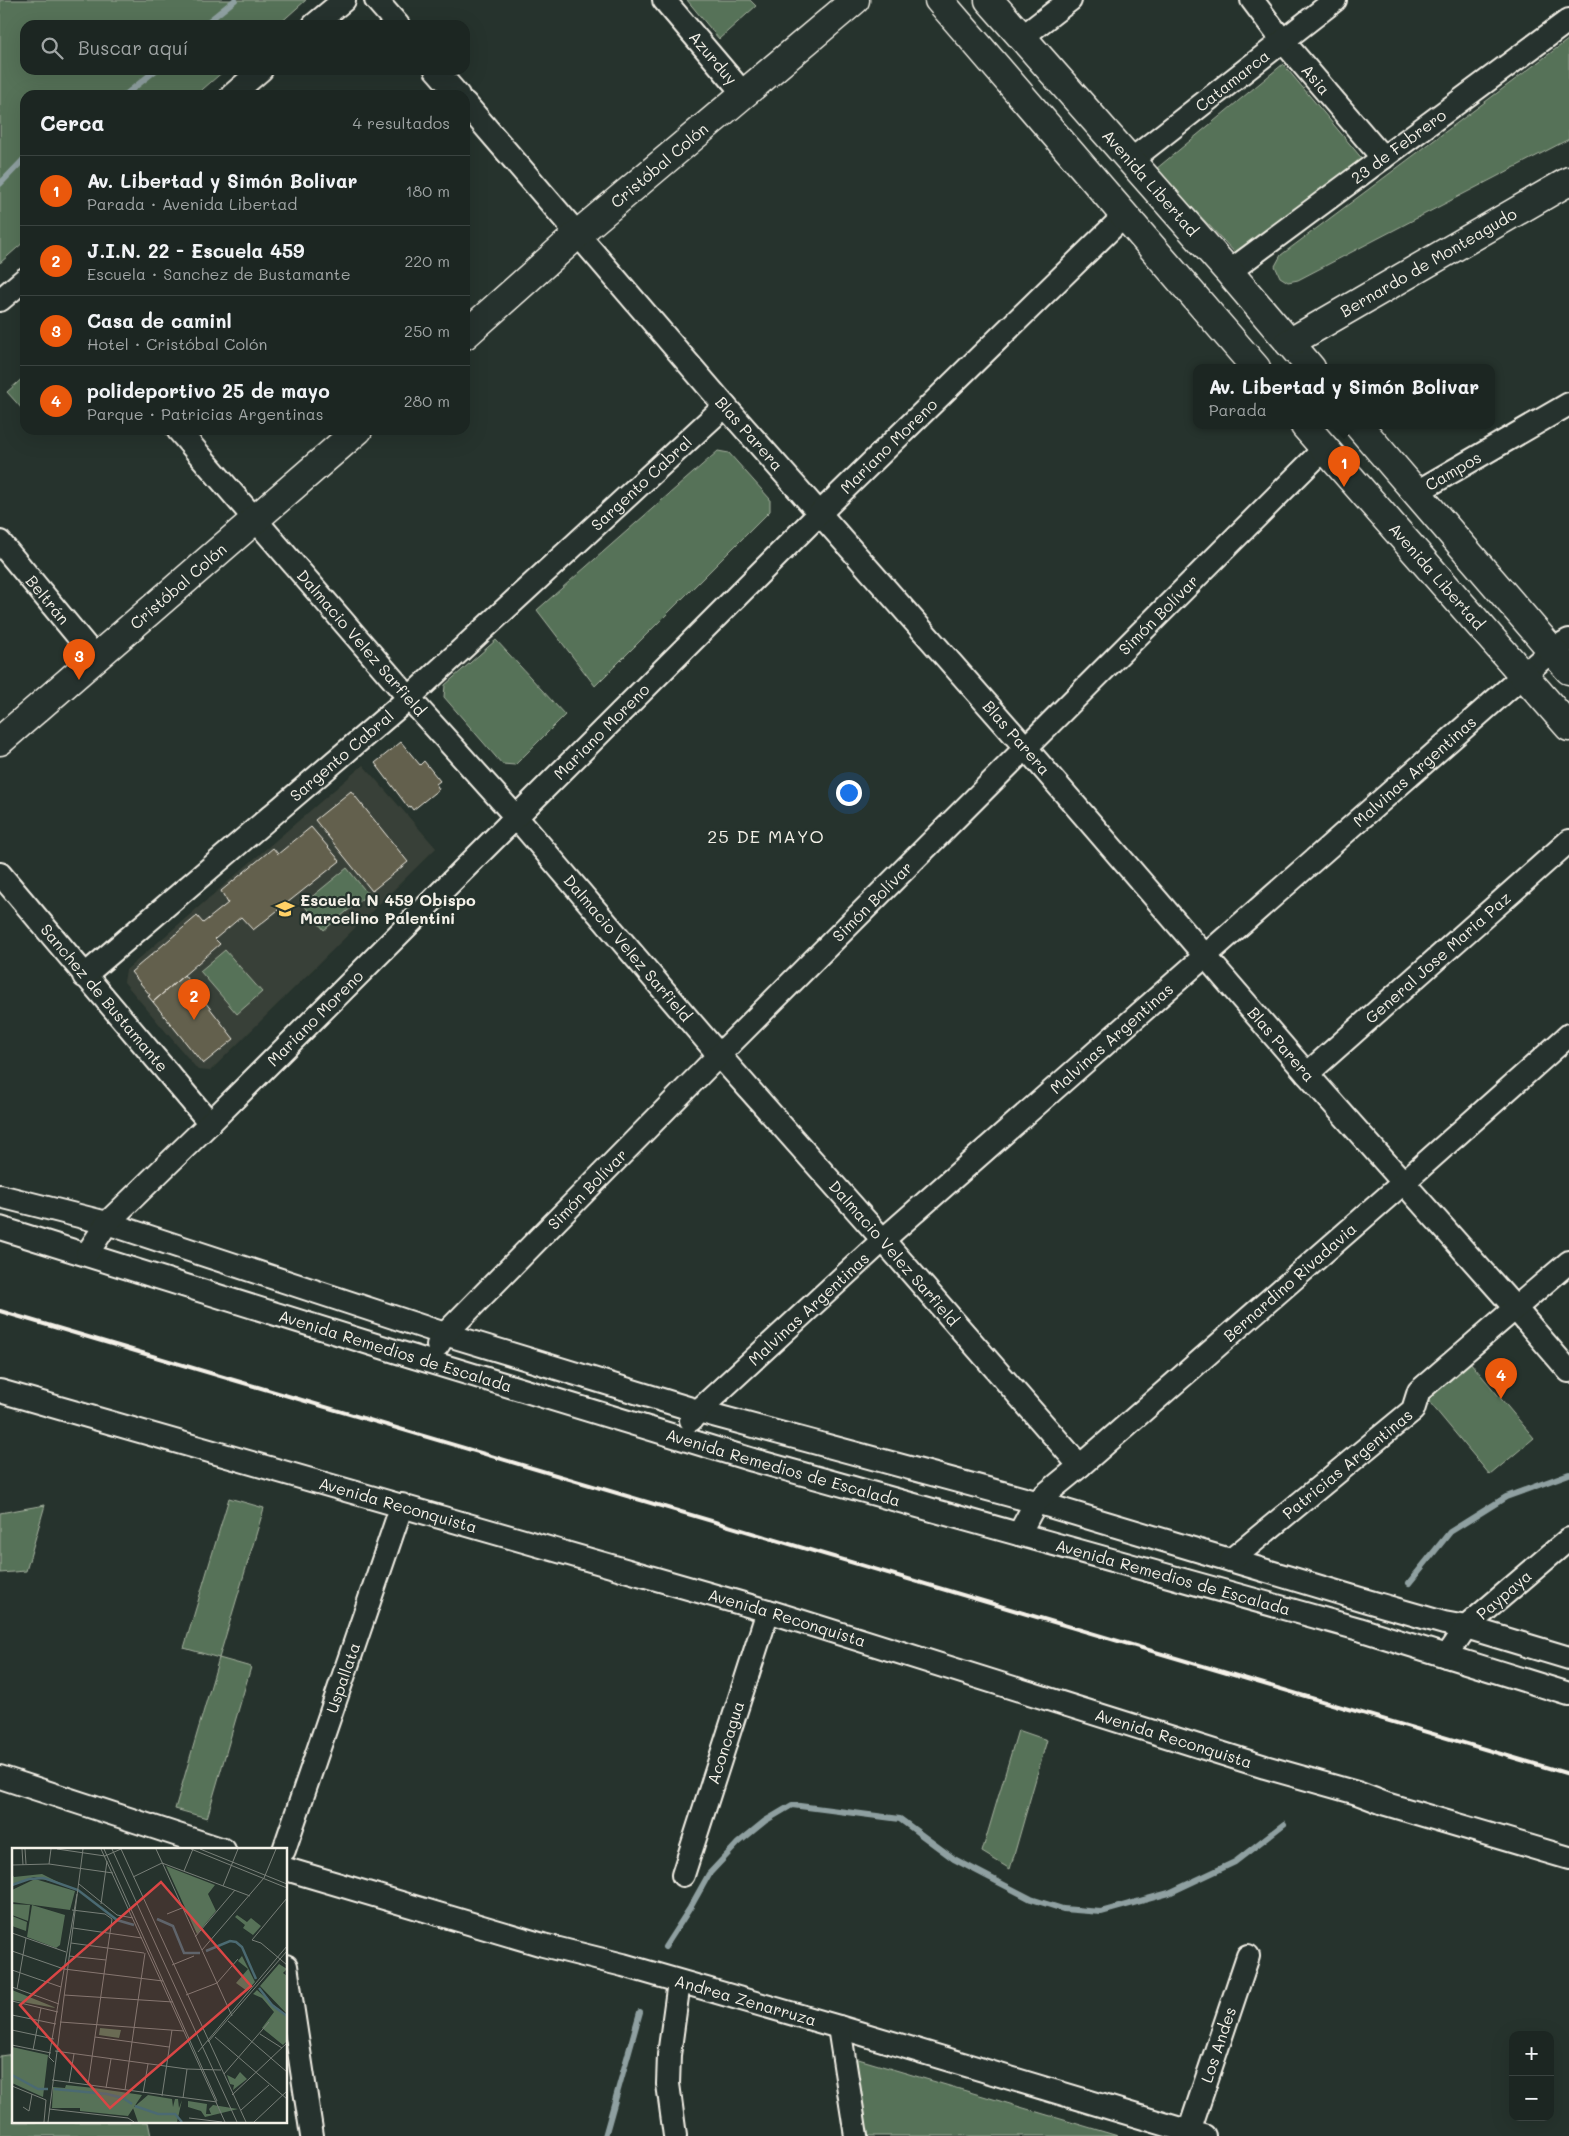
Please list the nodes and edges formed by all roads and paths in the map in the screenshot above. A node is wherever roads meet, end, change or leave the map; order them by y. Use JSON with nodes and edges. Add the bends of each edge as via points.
{"nodes":[{"id":1,"x":344,"y":0,"type":"edge"},
{"id":2,"x":376,"y":0,"type":"edge"},
{"id":3,"x":664,"y":0,"type":"edge"},
{"id":4,"x":854,"y":0,"type":"edge"},
{"id":5,"x":939,"y":0,"type":"edge"},
{"id":6,"x":989,"y":0,"type":"edge"},
{"id":7,"x":1070,"y":0,"type":"edge"},
{"id":8,"x":1252,"y":0,"type":"edge"},
{"id":9,"x":1335,"y":0,"type":"edge"},
{"id":10,"x":320,"y":20,"type":"edge"},
{"id":11,"x":394,"y":20,"type":"edge"},
{"id":12,"x":1569,"y":20,"type":"edge"},
{"id":13,"x":1021,"y":38,"type":"junction"},
{"id":14,"x":1282,"y":40,"type":"junction"},
{"id":15,"x":255,"y":75,"type":"edge"},
{"id":16,"x":440,"y":75,"type":"edge"},
{"id":17,"x":238,"y":90,"type":"edge"},
{"id":18,"x":454,"y":90,"type":"edge"},
{"id":19,"x":743,"y":93,"type":"junction"},
{"id":20,"x":470,"y":109,"type":"edge"},
{"id":21,"x":1383,"y":158,"type":"junction"},
{"id":22,"x":1130,"y":161,"type":"junction"},
{"id":23,"x":1569,"y":181,"type":"edge"},
{"id":24,"x":1124,"y":216,"type":"junction"},
{"id":25,"x":578,"y":234,"type":"junction"},
{"id":26,"x":1230,"y":272,"type":"junction"},
{"id":27,"x":20,"y":283,"type":"edge"},
{"id":28,"x":0,"y":300,"type":"edge"},
{"id":29,"x":470,"y":331,"type":"edge"},
{"id":30,"x":1289,"y":343,"type":"junction"},
{"id":31,"x":1253,"y":364,"type":"edge"},
{"id":32,"x":1307,"y":364,"type":"edge"},
{"id":33,"x":1569,"y":404,"type":"edge"},
{"id":34,"x":725,"y":406,"type":"junction"},
{"id":35,"x":1308,"y":429,"type":"edge"},
{"id":36,"x":1361,"y":429,"type":"edge"},
{"id":37,"x":182,"y":435,"type":"edge"},
{"id":38,"x":352,"y":435,"type":"edge"},
{"id":39,"x":1325,"y":448,"type":"junction"},
{"id":40,"x":1415,"y":493,"type":"junction"},
{"id":41,"x":819,"y":514,"type":"junction"},
{"id":42,"x":256,"y":520,"type":"junction"},
{"id":43,"x":0,"y":542,"type":"edge"},
{"id":44,"x":1560,"y":645,"type":"edge"},
{"id":45,"x":95,"y":658,"type":"junction"},
{"id":46,"x":1569,"y":670,"type":"edge"},
{"id":47,"x":1523,"y":675,"type":"junction"},
{"id":48,"x":409,"y":698,"type":"junction"},
{"id":49,"x":1569,"y":727,"type":"edge"},
{"id":50,"x":0,"y":742,"type":"edge"},
{"id":51,"x":1025,"y":747,"type":"junction"},
{"id":52,"x":516,"y":817,"type":"junction"},
{"id":53,"x":1569,"y":841,"type":"edge"},
{"id":54,"x":0,"y":874,"type":"edge"},
{"id":55,"x":1205,"y":954,"type":"junction"},
{"id":56,"x":84,"y":976,"type":"junction"},
{"id":57,"x":1569,"y":1035,"type":"edge"},
{"id":58,"x":719,"y":1055,"type":"junction"},
{"id":59,"x":1307,"y":1074,"type":"junction"},
{"id":60,"x":210,"y":1123,"type":"junction"},
{"id":61,"x":1403,"y":1183,"type":"junction"},
{"id":62,"x":0,"y":1196,"type":"edge"},
{"id":63,"x":107,"y":1223,"type":"junction"},
{"id":64,"x":0,"y":1228,"type":"edge"},
{"id":65,"x":883,"y":1240,"type":"junction"},
{"id":66,"x":87,"y":1254,"type":"junction"},
{"id":67,"x":1569,"y":1262,"type":"edge"},
{"id":68,"x":1515,"y":1308,"type":"junction"},
{"id":69,"x":445,"y":1334,"type":"junction"},
{"id":70,"x":427,"y":1361,"type":"junction"},
{"id":71,"x":1569,"y":1371,"type":"edge"},
{"id":72,"x":0,"y":1391,"type":"edge"},
{"id":73,"x":698,"y":1411,"type":"junction"},
{"id":74,"x":679,"y":1438,"type":"junction"},
{"id":75,"x":1080,"y":1466,"type":"junction"},
{"id":76,"x":1036,"y":1502,"type":"junction"},
{"id":77,"x":402,"y":1505,"type":"junction"},
{"id":78,"x":1019,"y":1534,"type":"junction"},
{"id":79,"x":1569,"y":1540,"type":"edge"},
{"id":80,"x":1230,"y":1560,"type":"junction"},
{"id":81,"x":768,"y":1611,"type":"junction"},
{"id":82,"x":1455,"y":1625,"type":"junction"},
{"id":83,"x":1442,"y":1655,"type":"junction"},
{"id":84,"x":1569,"y":1658,"type":"edge"},
{"id":85,"x":1569,"y":1694,"type":"edge"},
{"id":86,"x":0,"y":1777,"type":"edge"},
{"id":87,"x":218,"y":1848,"type":"edge"},
{"id":88,"x":285,"y":1848,"type":"edge"},
{"id":89,"x":1569,"y":1858,"type":"edge"},
{"id":90,"x":288,"y":1870,"type":"edge"},
{"id":91,"x":683,"y":1875,"type":"dead end"},
{"id":92,"x":1248,"y":1956,"type":"dead end"},
{"id":93,"x":288,"y":1979,"type":"edge"},
{"id":94,"x":679,"y":1982,"type":"junction"},
{"id":95,"x":839,"y":2027,"type":"junction"},
{"id":96,"x":1196,"y":2134,"type":"edge"},
{"id":97,"x":312,"y":2136,"type":"edge"},
{"id":98,"x":675,"y":2136,"type":"edge"},
{"id":99,"x":856,"y":2136,"type":"edge"}],
"edges":[{"from":1,"to":10,"type":"street"},
{"from":2,"to":11,"type":"street"},
{"from":3,"to":19,"type":"street","name":"Azurduy"},
{"from":4,"to":19,"type":"street","name":"Cristóbal Colón"},
{"from":5,"to":24,"type":"street"},
{"from":6,"to":13,"type":"street","name":"Avenida Libertad"},
{"from":7,"to":13,"type":"street"},
{"from":8,"to":14,"type":"street","name":"Asia"},
{"from":9,"to":14,"type":"street","name":"Catamarca"},
{"from":12,"to":21,"type":"street","name":"23 de Febrero"},
{"from":13,"to":22,"type":"street","name":"Avenida Libertad"},
{"from":14,"to":21,"type":"street","name":"Asia"},
{"from":14,"to":22,"type":"street","name":"Catamarca"},
{"from":15,"to":17,"type":"street"},
{"from":16,"to":18,"type":"street"},
{"from":19,"to":25,"type":"street","name":"Cristóbal Colón"},
{"from":20,"to":25,"type":"street","name":"Blas Parera"},
{"from":21,"to":26,"type":"street","name":"23 de Febrero"},
{"from":22,"to":26,"type":"street","name":"Avenida Libertad"},
{"from":23,"to":30,"type":"street","name":"Bernardo de Monteagudo"},
{"from":24,"to":31,"type":"street"},
{"from":24,"to":41,"type":"street","name":"Mariano Moreno"},
{"from":25,"to":29,"type":"street","name":"Cristóbal Colón"},
{"from":25,"to":34,"type":"street","name":"Blas Parera"},
{"from":26,"to":30,"type":"street","name":"Avenida Libertad"},
{"from":27,"to":28,"type":"street"},
{"from":30,"to":32,"type":"street","name":"Avenida Libertad"},
{"from":33,"to":40,"type":"street","name":"Campos"},
{"from":34,"to":41,"type":"street","name":"Blas Parera"},
{"from":34,"to":48,"type":"street","name":"Sargento Cabral"},
{"from":35,"to":39,"type":"street","name":"Avenida Libertad"},
{"from":36,"to":40,"type":"street"},
{"from":37,"to":42,"type":"street","name":"Dalmacio Velez Sarfield"},
{"from":38,"to":42,"type":"street","name":"Cristóbal Colón"},
{"from":39,"to":47,"type":"street","name":"Avenida Libertad"},
{"from":39,"to":51,"type":"street","name":"Simón Bolívar"},
{"from":40,"to":44,"type":"street"},
{"from":41,"to":51,"type":"street","name":"Blas Parera"},
{"from":41,"to":52,"type":"street","name":"Mariano Moreno"},
{"from":42,"to":45,"type":"street","name":"Cristóbal Colón"},
{"from":42,"to":48,"type":"street","name":"Dalmacio Velez Sarfield"},
{"from":43,"to":45,"type":"street","name":"Beltrán"},
{"from":44,"to":46,"type":"street"},
{"from":44,"to":47,"type":"street","name":"Malvinas Argentinas"},
{"from":45,"to":50,"type":"street","name":"Cristóbal Colón"},
{"from":47,"to":49,"type":"street","name":"Avenida Libertad"},
{"from":47,"to":55,"type":"street","name":"Malvinas Argentinas"},
{"from":48,"to":52,"type":"street","name":"Dalmacio Velez Sarfield"},
{"from":48,"to":56,"type":"street","name":"Sargento Cabral"},
{"from":51,"to":55,"type":"street","name":"Blas Parera"},
{"from":51,"to":58,"type":"street","name":"Simón Bolívar"},
{"from":52,"to":58,"type":"street","name":"Dalmacio Velez Sarfield"},
{"from":52,"to":60,"type":"street","name":"Mariano Moreno"},
{"from":53,"to":59,"type":"street","name":"General Jose Maria Paz"},
{"from":54,"to":56,"type":"street","name":"Sanchez de Bustamante"},
{"from":55,"to":59,"type":"street","name":"Blas Parera"},
{"from":55,"to":65,"type":"street","name":"Malvinas Argentinas"},
{"from":56,"to":60,"type":"street","name":"Sanchez de Bustamante"},
{"from":57,"to":61,"type":"street","name":"Bernardino Rivadavia"},
{"from":58,"to":65,"type":"street","name":"Dalmacio Velez Sarfield"},
{"from":58,"to":69,"type":"street","name":"Simón Bolívar"},
{"from":59,"to":61,"type":"street","name":"Blas Parera"},
{"from":60,"to":63,"type":"street","name":"Mariano Moreno"},
{"from":61,"to":68,"type":"street","name":"Blas Parera"},
{"from":61,"to":75,"type":"street","name":"Bernardino Rivadavia"},
{"from":62,"to":63,"type":"street","name":"Avenida Remedios de Escalada"},
{"from":63,"to":66,"type":"street","name":"Mariano Moreno"},
{"from":63,"to":69,"type":"street","name":"Avenida Remedios de Escalada"},
{"from":64,"to":66,"type":"street","name":"Avenida Remedios de Escalada"},
{"from":65,"to":73,"type":"street","name":"Malvinas Argentinas"},
{"from":65,"to":75,"type":"street","name":"Dalmacio Velez Sarfield"},
{"from":66,"to":70,"type":"street","name":"Avenida Remedios de Escalada"},
{"from":67,"to":68,"type":"street","name":"Patricias Argentinas"},
{"from":68,"to":71,"type":"street","name":"Blas Parera"},
{"from":68,"to":80,"type":"street","name":"Patricias Argentinas","via":[[1419,1391],[1413,1410]]},
{"from":69,"to":70,"type":"street","name":"Simón Bolívar"},
{"from":69,"to":73,"type":"street","name":"Avenida Remedios de Escalada"},
{"from":70,"to":74,"type":"street","name":"Avenida Remedios de Escalada"},
{"from":72,"to":77,"type":"street","name":"Avenida Reconquista"},
{"from":73,"to":74,"type":"street","name":"Malvinas Argentinas"},
{"from":73,"to":76,"type":"street","name":"Avenida Remedios de Escalada"},
{"from":74,"to":78,"type":"street","name":"Avenida Remedios de Escalada"},
{"from":75,"to":76,"type":"street","name":"Bernardino Rivadavia"},
{"from":76,"to":78,"type":"street","name":"Bernardino Rivadavia"},
{"from":76,"to":80,"type":"street","name":"Avenida Remedios de Escalada"},
{"from":77,"to":81,"type":"street","name":"Avenida Reconquista"},
{"from":77,"to":88,"type":"street","name":"Uspallata"},
{"from":78,"to":83,"type":"street","name":"Avenida Remedios de Escalada"},
{"from":79,"to":82,"type":"street","name":"Paypaya"},
{"from":80,"to":82,"type":"street","name":"Avenida Remedios de Escalada"},
{"from":81,"to":89,"type":"street","name":"Avenida Reconquista","via":[[1265,1767]]},
{"from":81,"to":91,"type":"street","name":"Aconcagua"},
{"from":82,"to":83,"type":"street","name":"Paypaya"},
{"from":82,"to":84,"type":"street","name":"Avenida Remedios de Escalada"},
{"from":83,"to":85,"type":"street","name":"Avenida Remedios de Escalada"},
{"from":86,"to":87,"type":"street"},
{"from":90,"to":94,"type":"street","name":"Andrea Zenarruza"},
{"from":92,"to":96,"type":"street","name":"Los Andes"},
{"from":93,"to":97,"type":"street"},
{"from":94,"to":95,"type":"street","name":"Andrea Zenarruza"},
{"from":94,"to":98,"type":"street","via":[[668,2084]]},
{"from":95,"to":96,"type":"street","name":"Andrea Zenarruza"},
{"from":95,"to":99,"type":"street"}]}
